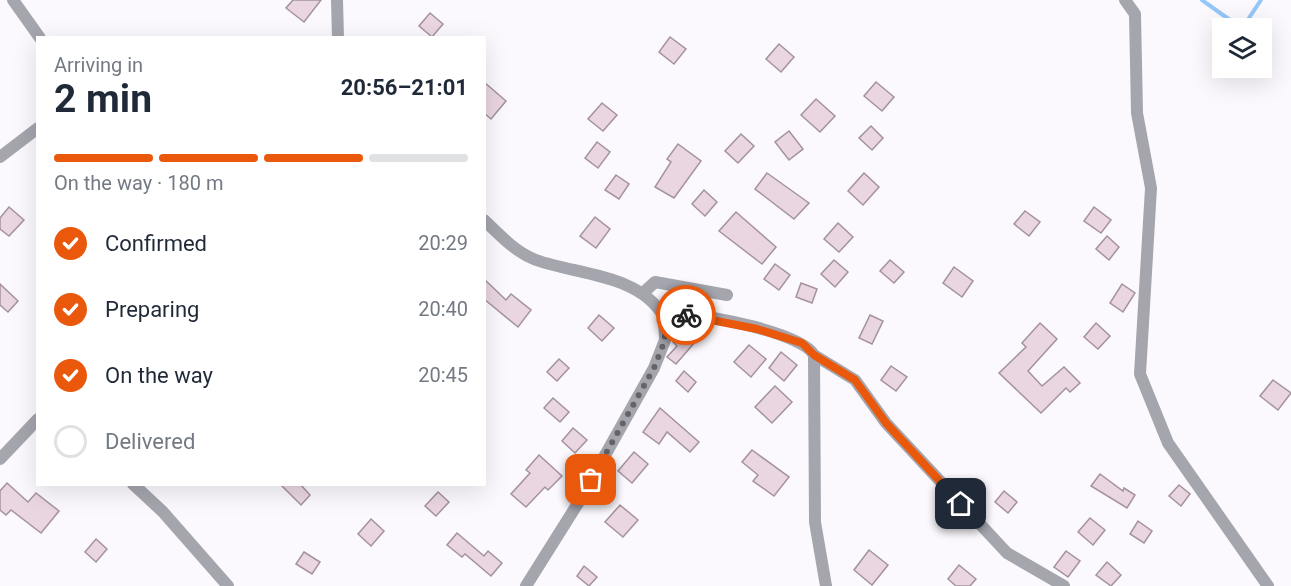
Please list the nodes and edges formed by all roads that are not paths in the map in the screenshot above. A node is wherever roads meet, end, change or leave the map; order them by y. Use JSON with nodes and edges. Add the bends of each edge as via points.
{"nodes":[{"id":1,"x":13,"y":0,"type":"edge"},
{"id":2,"x":337,"y":0,"type":"edge"},
{"id":3,"x":1125,"y":0,"type":"edge"},
{"id":4,"x":39,"y":36,"type":"edge"},
{"id":5,"x":338,"y":36,"type":"edge"},
{"id":6,"x":36,"y":130,"type":"edge"},
{"id":7,"x":0,"y":157,"type":"edge"},
{"id":8,"x":486,"y":222,"type":"edge"},
{"id":9,"x":643,"y":292,"type":"junction"},
{"id":10,"x":727,"y":295,"type":"dead end"},
{"id":11,"x":664,"y":317,"type":"junction"},
{"id":12,"x":814,"y":355,"type":"junction"},
{"id":13,"x":36,"y":421,"type":"edge"},
{"id":14,"x":0,"y":459,"type":"edge"},
{"id":15,"x":135,"y":486,"type":"edge"},
{"id":16,"x":228,"y":586,"type":"edge"},
{"id":17,"x":526,"y":586,"type":"edge"},
{"id":18,"x":826,"y":586,"type":"edge"},
{"id":19,"x":1064,"y":586,"type":"edge"},
{"id":20,"x":1268,"y":586,"type":"edge"}],
"edges":[{"from":1,"to":4,"type":"street"},
{"from":2,"to":5,"type":"street"},
{"from":3,"to":20,"type":"street","via":[[1135,14],[1137,113],[1151,188],[1140,374],[1168,443]]},
{"from":6,"to":7,"type":"street"},
{"from":8,"to":9,"type":"street","via":[[507,243],[535,259],[576,268]]},
{"from":9,"to":10,"type":"street","via":[[655,282]]},
{"from":9,"to":11,"type":"street"},
{"from":11,"to":12,"type":"street","via":[[688,315],[777,334],[802,343]]},
{"from":11,"to":17,"type":"street","via":[[665,340],[654,368],[580,500]]},
{"from":12,"to":18,"type":"street","via":[[815,522]]},
{"from":12,"to":19,"type":"street","via":[[855,380],[886,423],[1007,553]]},
{"from":13,"to":14,"type":"street"},
{"from":15,"to":16,"type":"street"}]}
